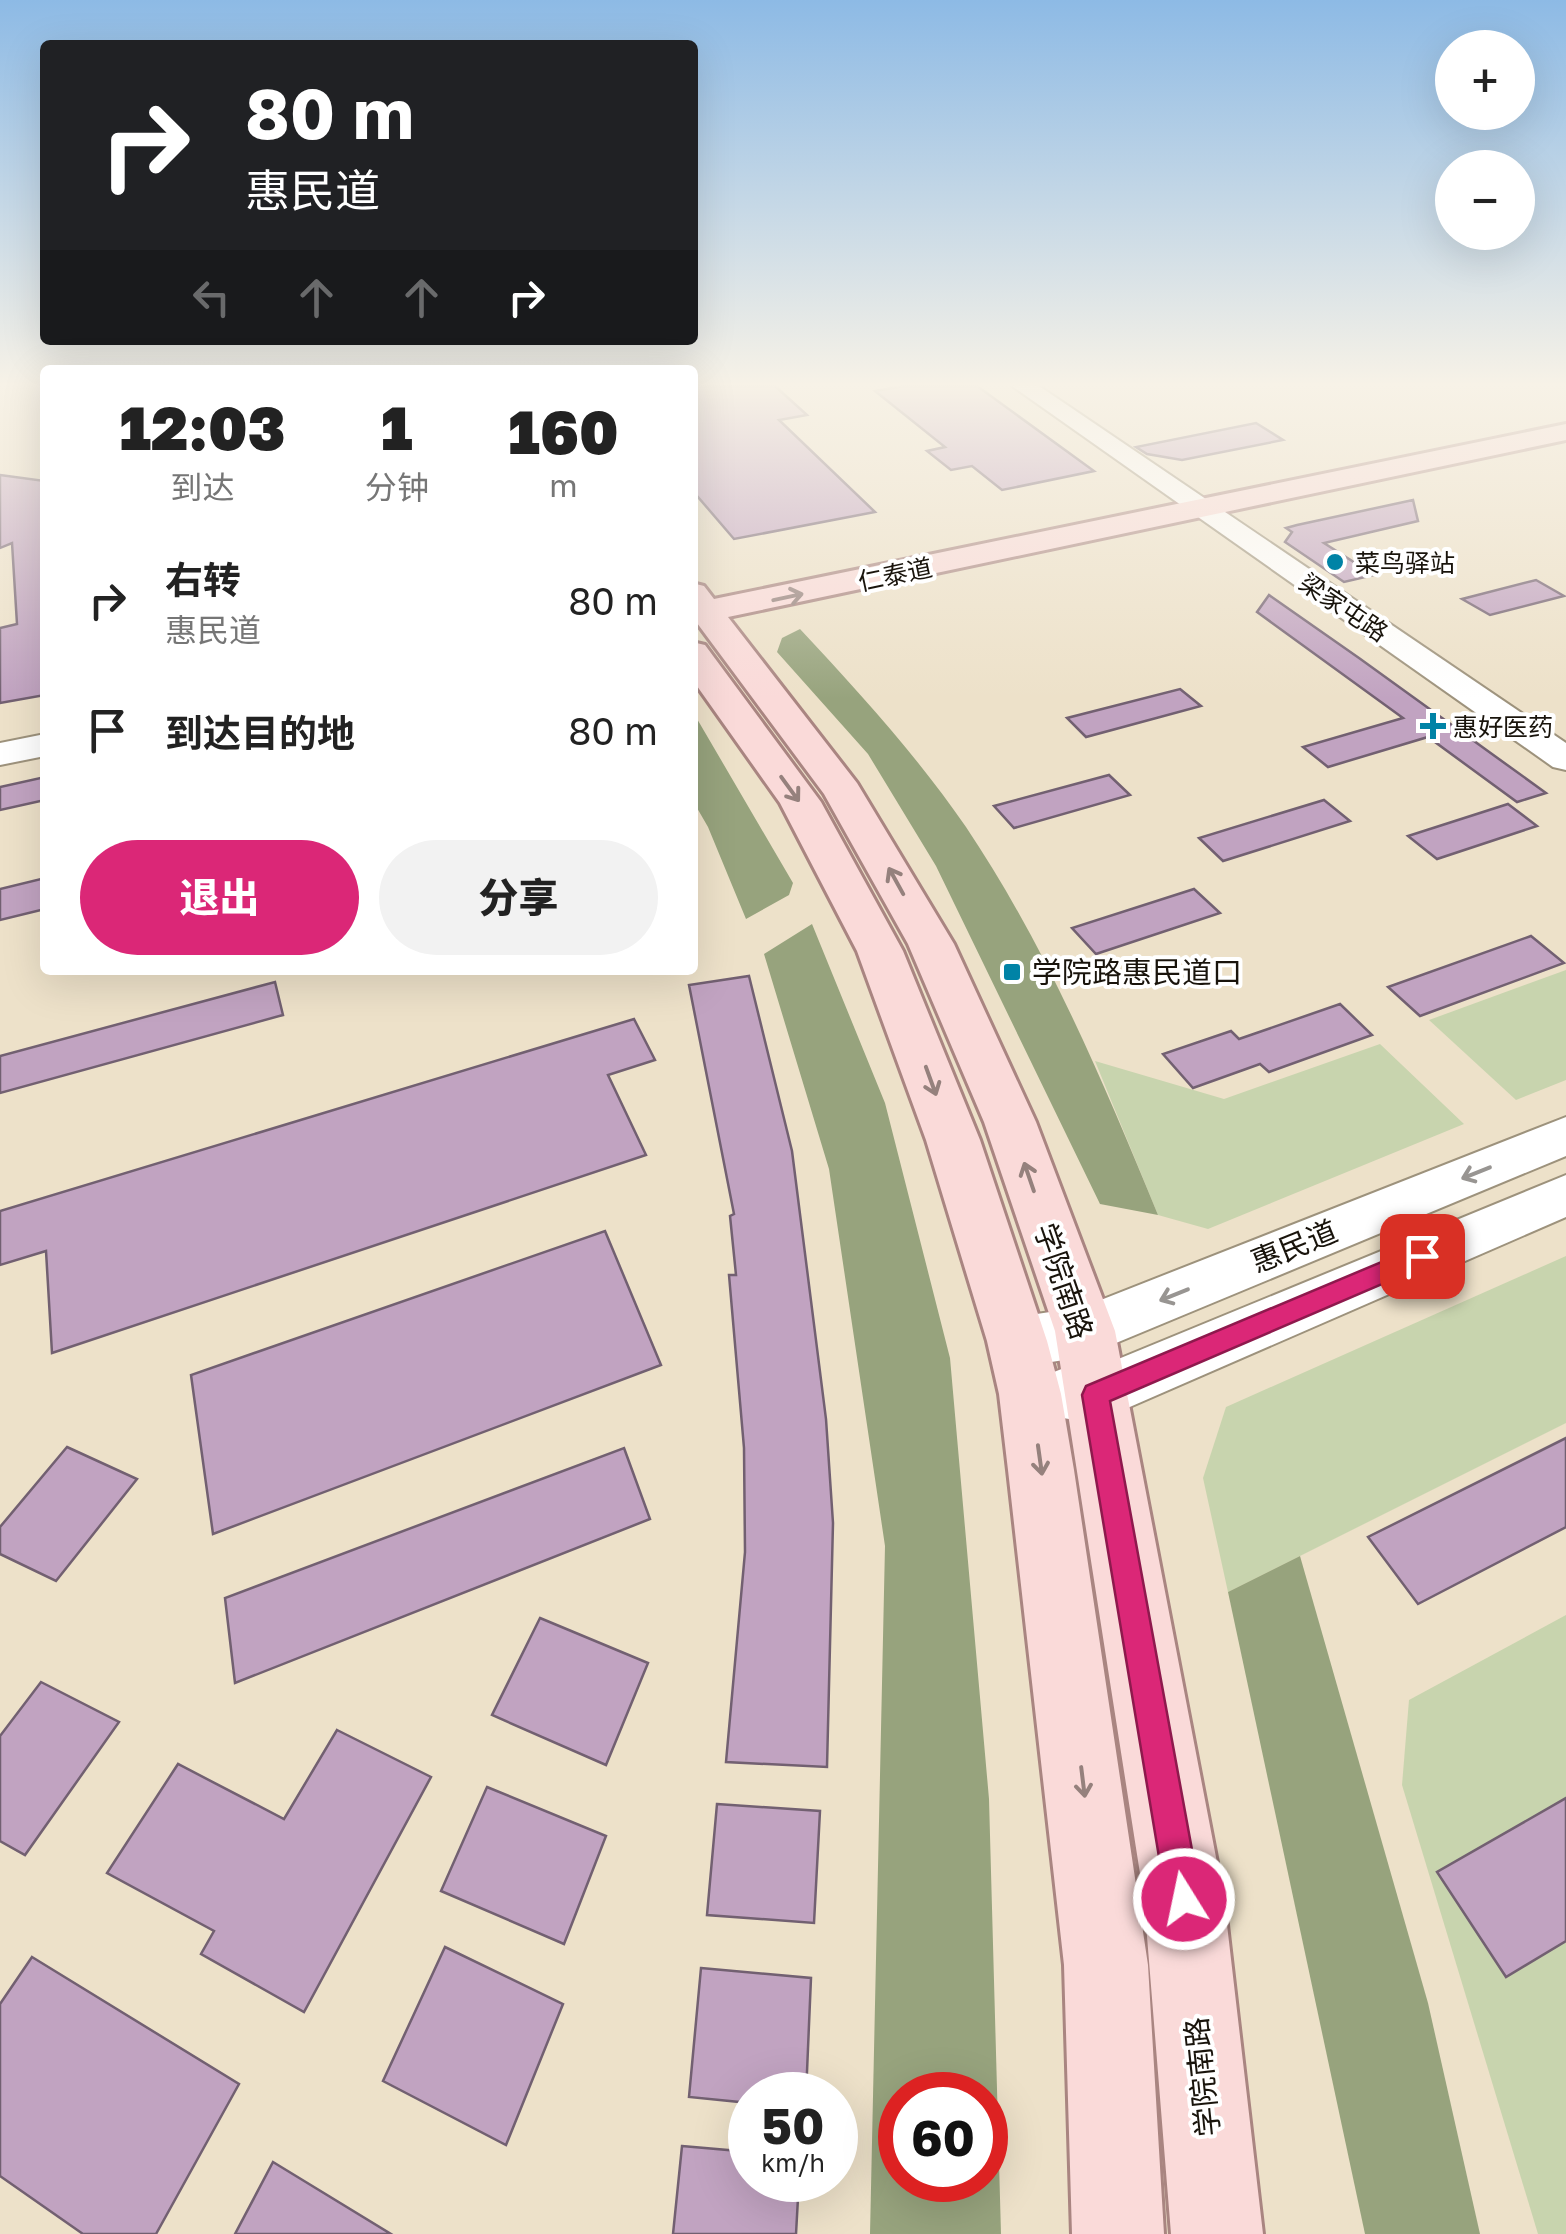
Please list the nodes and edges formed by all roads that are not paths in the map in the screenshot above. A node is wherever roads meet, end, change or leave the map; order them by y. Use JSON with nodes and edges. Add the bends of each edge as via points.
{"nodes":[{"id":1,"x":1172,"y":490,"type":"edge"},
{"id":2,"x":1173,"y":490,"type":"edge"},
{"id":3,"x":1294,"y":490,"type":"edge"},
{"id":4,"x":1202,"y":510,"type":"junction"},
{"id":5,"x":698,"y":612,"type":"edge"},
{"id":6,"x":698,"y":612,"type":"edge"},
{"id":7,"x":698,"y":617,"type":"edge"},
{"id":8,"x":698,"y":618,"type":"edge"},
{"id":9,"x":40,"y":733,"type":"edge"},
{"id":10,"x":0,"y":741,"type":"edge"},
{"id":11,"x":40,"y":746,"type":"edge"},
{"id":12,"x":0,"y":754,"type":"edge"},
{"id":13,"x":1566,"y":760,"type":"edge"},
{"id":14,"x":1566,"y":1136,"type":"edge"},
{"id":15,"x":1566,"y":1194,"type":"edge"},
{"id":16,"x":1085,"y":1331,"type":"junction"},
{"id":17,"x":1024,"y":1367,"type":"junction"},
{"id":18,"x":1096,"y":1395,"type":"junction"},
{"id":19,"x":1118,"y":2234,"type":"edge"},
{"id":20,"x":1217,"y":2234,"type":"edge"}],
"edges":[{"from":1,"to":5,"type":"main road","name":"仁泰道"},
{"from":2,"to":4,"type":"street","name":"梁家屯路"},
{"from":3,"to":4,"type":"main road","name":"仁泰道"},
{"from":6,"to":4,"type":"main road","name":"仁泰道","one_way":true},
{"from":4,"to":13,"type":"street","name":"梁家屯路"},
{"from":16,"to":7,"type":"main road","name":"学院南路","one_way":true,"via":[[1010,1122],[931,944],[844,792]]},
{"from":8,"to":17,"type":"main road","one_way":true,"via":[[880,950],[953,1140]]},
{"from":9,"to":10,"type":"street"},
{"from":11,"to":12,"type":"street"},
{"from":14,"to":16,"type":"street","name":"惠民道","one_way":true},
{"from":15,"to":18,"type":"street","name":"惠民道"},
{"from":16,"to":17,"type":"street","name":"惠民道"},
{"from":16,"to":18,"type":"main road","name":"学院南路"},
{"from":17,"to":18,"type":"street","name":"惠民道"},
{"from":17,"to":19,"type":"main road","one_way":true,"via":[[1106,1965]]},
{"from":18,"to":20,"type":"main road","name":"学院南路","via":[[1184,1899]]}]}
